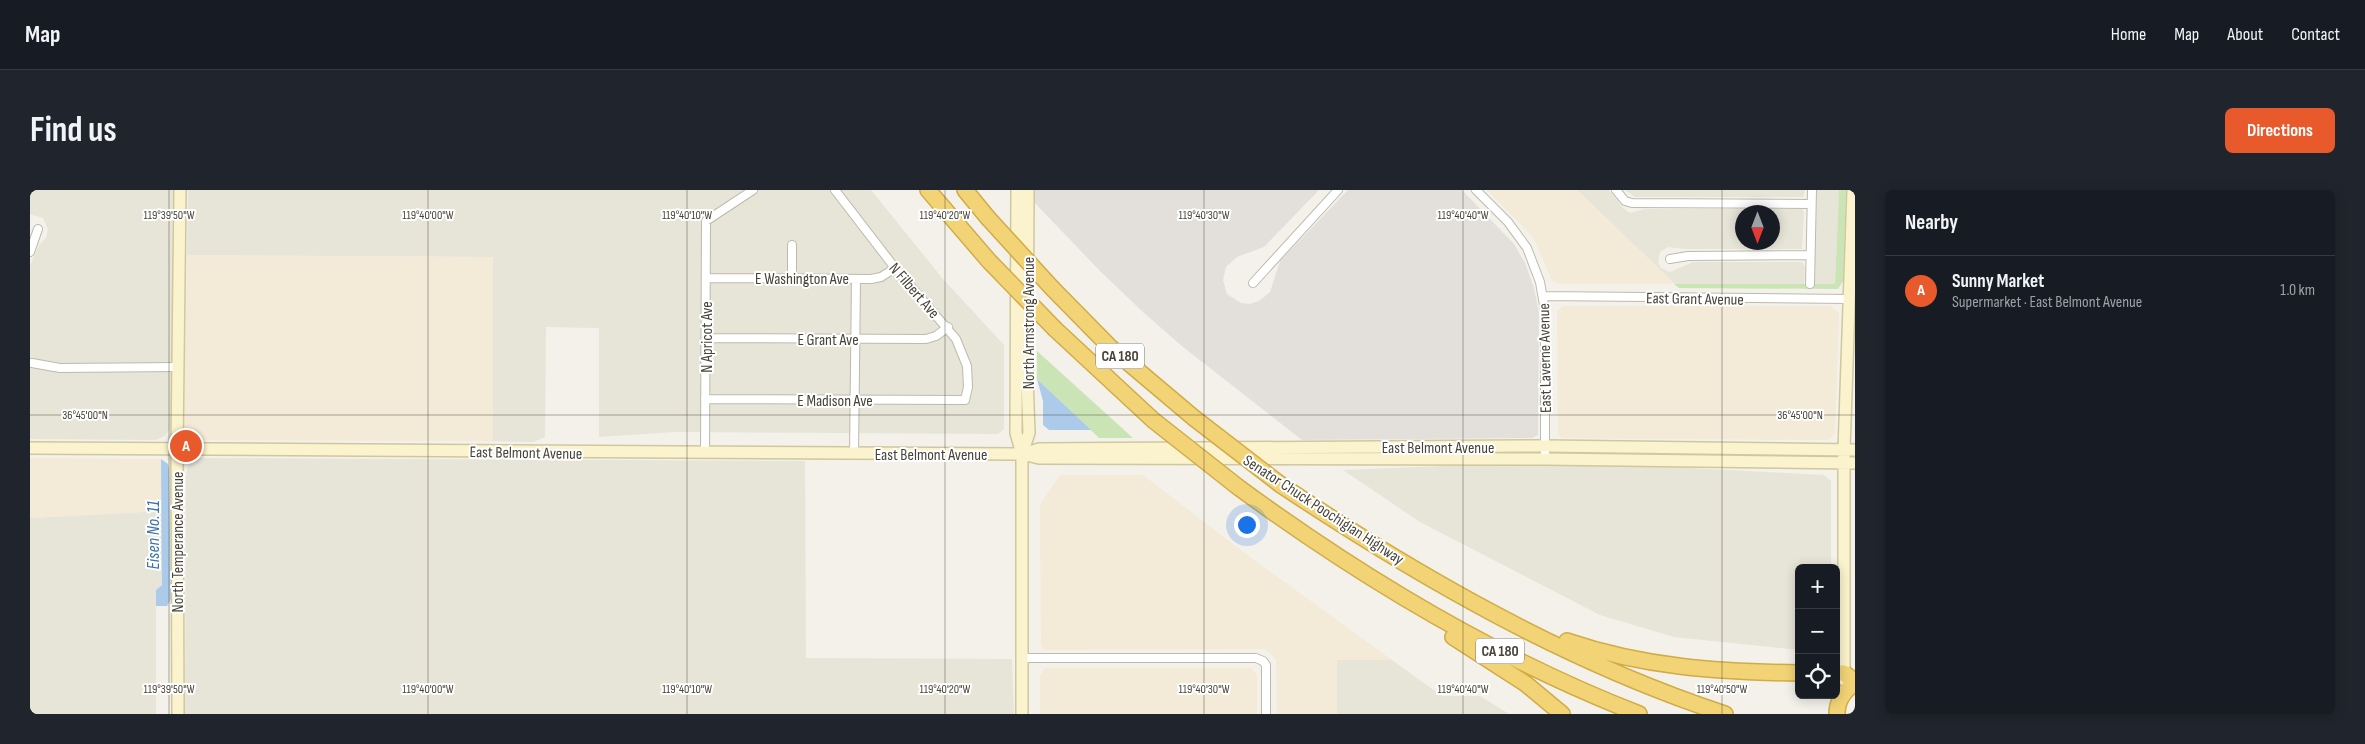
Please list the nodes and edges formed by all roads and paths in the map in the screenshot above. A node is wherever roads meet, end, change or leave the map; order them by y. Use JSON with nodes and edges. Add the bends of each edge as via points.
{"nodes":[{"id":1,"x":180,"y":190,"type":"edge"},
{"id":2,"x":754,"y":190,"type":"edge"},
{"id":3,"x":835,"y":190,"type":"edge"},
{"id":4,"x":928,"y":190,"type":"edge"},
{"id":5,"x":965,"y":190,"type":"edge"},
{"id":6,"x":1017,"y":190,"type":"edge"},
{"id":7,"x":1028,"y":190,"type":"edge"},
{"id":8,"x":1338,"y":190,"type":"edge"},
{"id":9,"x":1476,"y":190,"type":"edge"},
{"id":10,"x":1616,"y":190,"type":"edge"},
{"id":11,"x":1812,"y":190,"type":"edge"},
{"id":12,"x":1853,"y":190,"type":"edge"},
{"id":13,"x":1811,"y":204,"type":"junction"},
{"id":14,"x":38,"y":229,"type":"dead end"},
{"id":15,"x":792,"y":246,"type":"dead end"},
{"id":16,"x":30,"y":252,"type":"edge"},
{"id":17,"x":1810,"y":255,"type":"junction"},
{"id":18,"x":1670,"y":260,"type":"dead end"},
{"id":19,"x":896,"y":268,"type":"junction"},
{"id":20,"x":706,"y":278,"type":"junction"},
{"id":21,"x":792,"y":278,"type":"junction"},
{"id":22,"x":856,"y":279,"type":"junction"},
{"id":23,"x":1253,"y":283,"type":"dead end"},
{"id":24,"x":1810,"y":284,"type":"dead end"},
{"id":25,"x":1543,"y":296,"type":"junction"},
{"id":26,"x":1851,"y":301,"type":"edge"},
{"id":27,"x":948,"y":327,"type":"junction"},
{"id":28,"x":706,"y":338,"type":"junction"},
{"id":29,"x":855,"y":340,"type":"junction"},
{"id":30,"x":32,"y":363,"type":"dead end"},
{"id":31,"x":178,"y":367,"type":"junction"},
{"id":32,"x":705,"y":399,"type":"junction"},
{"id":33,"x":855,"y":400,"type":"junction"},
{"id":34,"x":965,"y":400,"type":"joint"},
{"id":35,"x":1544,"y":446,"type":"junction"},
{"id":36,"x":30,"y":448,"type":"edge"},
{"id":37,"x":177,"y":448,"type":"junction"},
{"id":38,"x":1849,"y":450,"type":"edge"},
{"id":39,"x":705,"y":453,"type":"junction"},
{"id":40,"x":854,"y":454,"type":"junction"},
{"id":41,"x":1022,"y":454,"type":"junction"},
{"id":42,"x":1544,"y":459,"type":"junction"},
{"id":43,"x":1849,"y":463,"type":"edge"},
{"id":44,"x":1369,"y":576,"type":"junction"},
{"id":45,"x":1456,"y":592,"type":"junction"},
{"id":46,"x":1021,"y":658,"type":"junction"},
{"id":47,"x":1795,"y":673,"type":"edge"},
{"id":48,"x":1847,"y":680,"type":"edge"},
{"id":49,"x":178,"y":714,"type":"edge"},
{"id":50,"x":1022,"y":714,"type":"edge"},
{"id":51,"x":1266,"y":714,"type":"edge"},
{"id":52,"x":1562,"y":714,"type":"edge"},
{"id":53,"x":1639,"y":714,"type":"edge"},
{"id":54,"x":1726,"y":714,"type":"edge"},
{"id":55,"x":1837,"y":714,"type":"edge"},
{"id":56,"x":1844,"y":714,"type":"edge"}],
"edges":[{"from":1,"to":31,"type":"main road","name":"North Temperance Avenue"},
{"from":2,"to":20,"type":"street","name":"N Apricot Ave","via":[[706,221]]},
{"from":3,"to":19,"type":"street","name":"N Filbert Ave"},
{"from":4,"to":44,"type":"highway","name":"Senator Chuck Poochigian Highway","number":"CA 180","bridge":true,"via":[[1055,329],[1153,420],[1238,487]]},
{"from":5,"to":45,"type":"highway","name":"Senator Chuck Poochigian Highway","number":"CA 180","bridge":true,"via":[[1052,288],[1111,348],[1194,418],[1281,485]]},
{"from":6,"to":41,"type":"main road","name":"North Armstrong Avenue","via":[[1016,433]]},
{"from":7,"to":41,"type":"main road","name":"North Armstrong Avenue","via":[[1026,378],[1030,433]]},
{"from":8,"to":23,"type":"street"},
{"from":9,"to":25,"type":"street","name":"East Laverne Avenue","via":[[1508,222],[1527,248]]},
{"from":10,"to":13,"type":"street","via":[[1625,201],[1632,203]]},
{"from":11,"to":13,"type":"street"},
{"from":12,"to":26,"type":"main road"},
{"from":13,"to":17,"type":"street"},
{"from":14,"to":16,"type":"street"},
{"from":15,"to":21,"type":"street"},
{"from":17,"to":18,"type":"street","via":[[1688,256]]},
{"from":17,"to":24,"type":"street"},
{"from":19,"to":22,"type":"street","name":"E Washington Ave","via":[[881,277]]},
{"from":19,"to":27,"type":"street","name":"N Filbert Ave"},
{"from":20,"to":21,"type":"street","name":"E Washington Ave"},
{"from":20,"to":28,"type":"street","name":"N Apricot Ave"},
{"from":21,"to":22,"type":"street","name":"E Washington Ave"},
{"from":22,"to":29,"type":"street"},
{"from":25,"to":26,"type":"street","name":"East Grant Avenue"},
{"from":25,"to":35,"type":"street","name":"East Laverne Avenue"},
{"from":26,"to":38,"type":"main road"},
{"from":27,"to":29,"type":"street","name":"E Grant Ave","via":[[926,339]]},
{"from":27,"to":34,"type":"street","name":"N Filbert Ave","via":[[967,366]]},
{"from":28,"to":29,"type":"street","name":"E Grant Ave"},
{"from":28,"to":32,"type":"street","name":"N Apricot Ave"},
{"from":29,"to":33,"type":"street"},
{"from":30,"to":31,"type":"street","via":[[60,368]]},
{"from":31,"to":37,"type":"main road","name":"North Temperance Avenue"},
{"from":32,"to":33,"type":"street","name":"E Madison Ave"},
{"from":32,"to":39,"type":"street","name":"N Apricot Ave"},
{"from":33,"to":34,"type":"street","name":"E Madison Ave"},
{"from":33,"to":40,"type":"street"},
{"from":35,"to":38,"type":"main road","name":"East Belmont Avenue"},
{"from":35,"to":41,"type":"main road","name":"East Belmont Avenue","via":[[1039,449]]},
{"from":35,"to":42,"type":"street","name":"East Laverne Avenue"},
{"from":36,"to":37,"type":"main road","name":"East Belmont Avenue"},
{"from":37,"to":39,"type":"main road","name":"East Belmont Avenue"},
{"from":37,"to":49,"type":"main road","name":"North Temperance Avenue"},
{"from":38,"to":43,"type":"main road"},
{"from":39,"to":40,"type":"main road","name":"East Belmont Avenue"},
{"from":40,"to":41,"type":"main road","name":"East Belmont Avenue"},
{"from":41,"to":42,"type":"main road","name":"East Belmont Avenue","via":[[1039,458]]},
{"from":41,"to":46,"type":"main road","name":"North Armstrong Avenue"},
{"from":42,"to":43,"type":"main road","name":"East Belmont Avenue"},
{"from":43,"to":48,"type":"main road"},
{"from":44,"to":52,"type":"highway","via":[[1403,604],[1526,684]]},
{"from":44,"to":53,"type":"highway","name":"Senator Chuck Poochigian Highway","number":"CA 180","via":[[1473,638]]},
{"from":45,"to":47,"type":"highway","via":[[1562,639],[1636,661],[1716,671]]},
{"from":45,"to":54,"type":"highway","name":"Senator Chuck Poochigian Highway","number":"CA 180","via":[[1592,661]]},
{"from":46,"to":50,"type":"main road","name":"North Armstrong Avenue"},
{"from":46,"to":51,"type":"street","via":[[1256,658],[1263,661],[1267,672]]},
{"from":48,"to":55,"type":"highway"},
{"from":48,"to":56,"type":"main road"}]}
